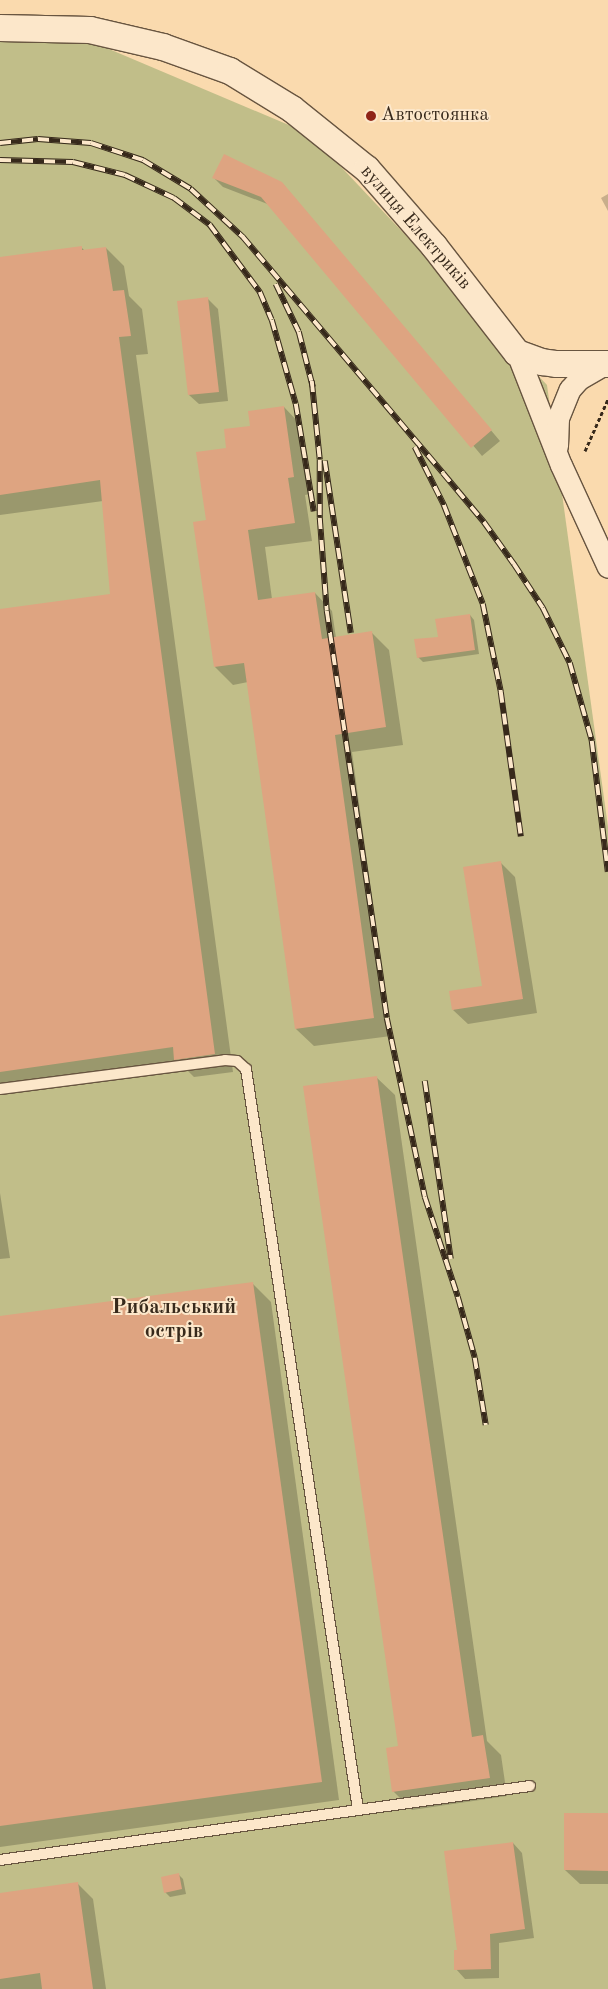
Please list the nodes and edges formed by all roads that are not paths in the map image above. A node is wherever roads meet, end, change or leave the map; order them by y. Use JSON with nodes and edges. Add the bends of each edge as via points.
{"nodes":[{"id":1,"x":0,"y":28,"type":"edge"},
{"id":2,"x":517,"y":353,"type":"junction"},
{"id":3,"x":606,"y":364,"type":"edge"},
{"id":4,"x":557,"y":454,"type":"junction"},
{"id":5,"x":602,"y":540,"type":"edge"},
{"id":6,"x":608,"y":567,"type":"edge"},
{"id":7,"x":0,"y":1089,"type":"edge"},
{"id":8,"x":530,"y":1786,"type":"dead end"},
{"id":9,"x":358,"y":1810,"type":"junction"},
{"id":10,"x":0,"y":1860,"type":"edge"}],
"edges":[{"from":1,"to":2,"type":"street","name":"вулиця Електриків","via":[[90,30],[163,47],[230,71],[292,109],[367,169],[434,246]]},
{"from":2,"to":3,"type":"street","via":[[557,364]]},
{"from":2,"to":4,"type":"street","name":"вулиця Електриків"},
{"from":3,"to":4,"type":"street","name":"вулиця Електриків","via":[[579,379],[565,398],[557,423]]},
{"from":4,"to":5,"type":"street","name":"вулиця Електриків"},
{"from":5,"to":6,"type":"street","name":"вулиця Електриків"},
{"from":7,"to":9,"type":"lane","via":[[219,1060],[237,1061],[246,1069]]},
{"from":8,"to":9,"type":"lane"},
{"from":9,"to":10,"type":"lane"}]}
